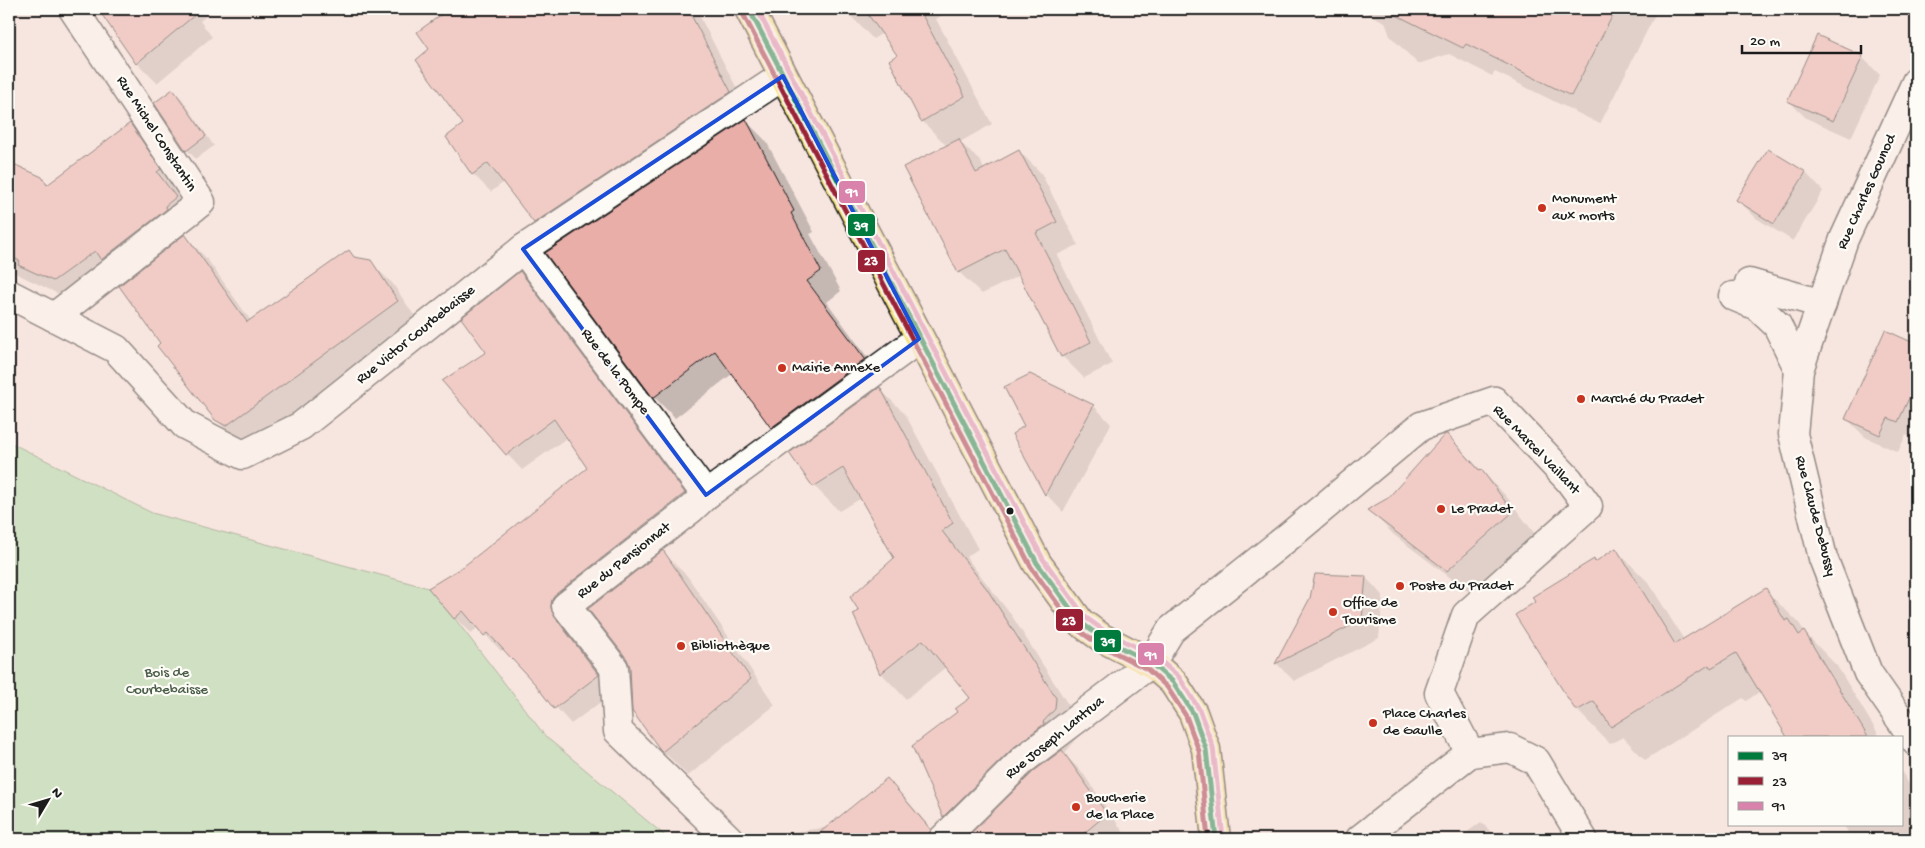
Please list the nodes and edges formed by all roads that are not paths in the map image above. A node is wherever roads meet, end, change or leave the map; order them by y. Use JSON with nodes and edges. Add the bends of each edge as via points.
{"nodes":[{"id":1,"x":73,"y":9,"type":"edge"},
{"id":2,"x":749,"y":9,"type":"edge"},
{"id":3,"x":783,"y":76,"type":"junction"},
{"id":4,"x":1916,"y":82,"type":"edge"},
{"id":5,"x":524,"y":249,"type":"junction"},
{"id":6,"x":9,"y":294,"type":"edge"},
{"id":7,"x":1822,"y":304,"type":"junction"},
{"id":8,"x":54,"y":317,"type":"junction"},
{"id":9,"x":919,"y":339,"type":"junction"},
{"id":10,"x":1800,"y":370,"type":"junction"},
{"id":11,"x":706,"y":495,"type":"junction"},
{"id":12,"x":1151,"y":663,"type":"junction"},
{"id":13,"x":1916,"y":742,"type":"edge"},
{"id":14,"x":1470,"y":753,"type":"junction"},
{"id":15,"x":729,"y":839,"type":"edge"},
{"id":16,"x":943,"y":839,"type":"edge"},
{"id":17,"x":1216,"y":839,"type":"edge"},
{"id":18,"x":1360,"y":839,"type":"edge"},
{"id":19,"x":1583,"y":839,"type":"edge"}],
"edges":[{"from":1,"to":8,"type":"street","name":"Rue Michel Constantin","via":[[201,202]]},
{"from":2,"to":3,"type":"main road"},
{"from":3,"to":5,"type":"street","name":"Rue Victor Courbebaisse"},
{"from":3,"to":9,"type":"main road"},
{"from":4,"to":7,"type":"street","name":"Rue Charles Gounod","via":[[1844,239]]},
{"from":5,"to":8,"type":"street","name":"Rue Victor Courbebaisse","via":[[301,426],[243,455],[185,425],[116,349]]},
{"from":5,"to":11,"type":"street","name":"Rue de la Pompe"},
{"from":6,"to":8,"type":"street"},
{"from":7,"to":10,"type":"street","name":"Rue Claude Debussy"},
{"from":7,"to":10,"type":"street","via":[[1741,289],[1777,325]]},
{"from":9,"to":11,"type":"street","name":"Rue du Pensionnat"},
{"from":9,"to":12,"type":"main road","via":[[1037,564],[1080,622],[1102,638]]},
{"from":10,"to":13,"type":"street","name":"Rue Claude Debussy","via":[[1793,434],[1823,558],[1868,672]]},
{"from":11,"to":15,"type":"street","name":"Rue du Pensionnat","via":[[566,606],[614,668],[618,731]]},
{"from":12,"to":14,"type":"street","name":"Rue Marcel Vaillant","via":[[1171,630],[1421,426],[1494,401],[1569,480],[1588,506],[1466,615],[1439,693]]},
{"from":12,"to":16,"type":"street","name":"Rue Joseph Lantrua","via":[[1024,759]]},
{"from":12,"to":17,"type":"main road","via":[[1173,682],[1193,713],[1206,750]]},
{"from":14,"to":18,"type":"street"},
{"from":14,"to":19,"type":"street","via":[[1510,748],[1536,761]]}]}
